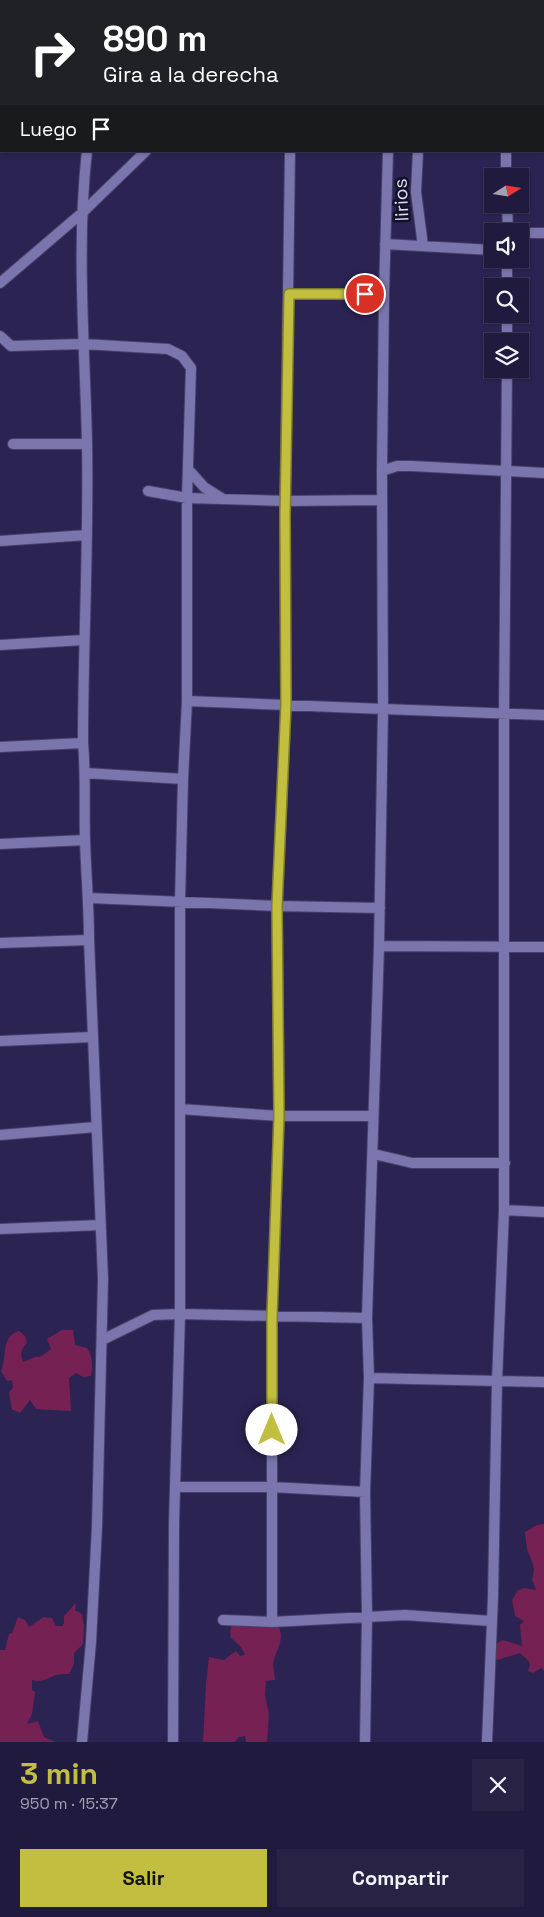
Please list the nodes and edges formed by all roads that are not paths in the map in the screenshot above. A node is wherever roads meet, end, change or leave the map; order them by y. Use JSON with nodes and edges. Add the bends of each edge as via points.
{"nodes":[{"id":1,"x":87,"y":152,"type":"edge"},
{"id":2,"x":145,"y":152,"type":"edge"},
{"id":3,"x":290,"y":152,"type":"edge"},
{"id":4,"x":388,"y":152,"type":"edge"},
{"id":5,"x":418,"y":152,"type":"edge"},
{"id":6,"x":506,"y":152,"type":"edge"},
{"id":7,"x":506,"y":168,"type":"edge"},
{"id":8,"x":83,"y":212,"type":"junction"},
{"id":9,"x":529,"y":233,"type":"edge"},
{"id":10,"x":544,"y":233,"type":"edge"},
{"id":11,"x":385,"y":244,"type":"junction"},
{"id":12,"x":422,"y":246,"type":"junction"},
{"id":13,"x":484,"y":250,"type":"edge"},
{"id":14,"x":0,"y":283,"type":"edge"},
{"id":15,"x":289,"y":294,"type":"junction"},
{"id":16,"x":384,"y":294,"type":"junction"},
{"id":17,"x":0,"y":336,"type":"edge"},
{"id":18,"x":83,"y":344,"type":"junction"},
{"id":19,"x":507,"y":378,"type":"edge"},
{"id":20,"x":13,"y":444,"type":"dead end"},
{"id":21,"x":87,"y":444,"type":"junction"},
{"id":22,"x":188,"y":469,"type":"junction"},
{"id":23,"x":382,"y":471,"type":"junction"},
{"id":24,"x":506,"y":472,"type":"junction"},
{"id":25,"x":544,"y":473,"type":"edge"},
{"id":26,"x":148,"y":491,"type":"dead end"},
{"id":27,"x":187,"y":498,"type":"junction"},
{"id":28,"x":224,"y":499,"type":"junction"},
{"id":29,"x":286,"y":500,"type":"junction"},
{"id":30,"x":381,"y":500,"type":"junction"},
{"id":31,"x":87,"y":535,"type":"junction"},
{"id":32,"x":0,"y":541,"type":"edge"},
{"id":33,"x":83,"y":640,"type":"junction"},
{"id":34,"x":0,"y":645,"type":"edge"},
{"id":35,"x":187,"y":701,"type":"junction"},
{"id":36,"x":286,"y":704,"type":"junction"},
{"id":37,"x":384,"y":709,"type":"junction"},
{"id":38,"x":504,"y":715,"type":"junction"},
{"id":39,"x":544,"y":715,"type":"edge"},
{"id":40,"x":83,"y":743,"type":"junction"},
{"id":41,"x":0,"y":748,"type":"edge"},
{"id":42,"x":86,"y":773,"type":"junction"},
{"id":43,"x":183,"y":779,"type":"junction"},
{"id":44,"x":85,"y":840,"type":"junction"},
{"id":45,"x":0,"y":844,"type":"edge"},
{"id":46,"x":89,"y":898,"type":"junction"},
{"id":47,"x":180,"y":902,"type":"junction"},
{"id":48,"x":277,"y":906,"type":"junction"},
{"id":49,"x":380,"y":908,"type":"junction"},
{"id":50,"x":89,"y":940,"type":"junction"},
{"id":51,"x":0,"y":943,"type":"edge"},
{"id":52,"x":379,"y":946,"type":"junction"},
{"id":53,"x":544,"y":947,"type":"edge"},
{"id":54,"x":504,"y":948,"type":"junction"},
{"id":55,"x":92,"y":1037,"type":"junction"},
{"id":56,"x":0,"y":1041,"type":"edge"},
{"id":57,"x":180,"y":1109,"type":"junction"},
{"id":58,"x":279,"y":1116,"type":"junction"},
{"id":59,"x":374,"y":1116,"type":"junction"},
{"id":60,"x":96,"y":1127,"type":"junction"},
{"id":61,"x":0,"y":1135,"type":"edge"},
{"id":62,"x":374,"y":1154,"type":"junction"},
{"id":63,"x":504,"y":1163,"type":"junction"},
{"id":64,"x":504,"y":1210,"type":"junction"},
{"id":65,"x":544,"y":1212,"type":"edge"},
{"id":66,"x":101,"y":1225,"type":"junction"},
{"id":67,"x":0,"y":1229,"type":"edge"},
{"id":68,"x":180,"y":1314,"type":"junction"},
{"id":69,"x":272,"y":1317,"type":"junction"},
{"id":70,"x":367,"y":1318,"type":"junction"},
{"id":71,"x":102,"y":1340,"type":"junction"},
{"id":72,"x":369,"y":1378,"type":"junction"},
{"id":73,"x":497,"y":1381,"type":"junction"},
{"id":74,"x":544,"y":1382,"type":"edge"},
{"id":75,"x":175,"y":1487,"type":"junction"},
{"id":76,"x":271,"y":1487,"type":"junction"},
{"id":77,"x":365,"y":1492,"type":"junction"},
{"id":78,"x":367,"y":1616,"type":"junction"},
{"id":79,"x":223,"y":1620,"type":"dead end"},
{"id":80,"x":491,"y":1621,"type":"junction"},
{"id":81,"x":272,"y":1622,"type":"junction"},
{"id":82,"x":82,"y":1742,"type":"edge"},
{"id":83,"x":173,"y":1742,"type":"edge"},
{"id":84,"x":365,"y":1742,"type":"edge"},
{"id":85,"x":488,"y":1742,"type":"edge"}],
"edges":[{"from":1,"to":8,"type":"street"},
{"from":2,"to":8,"type":"street"},
{"from":3,"to":15,"type":"street"},
{"from":4,"to":11,"type":"street"},
{"from":5,"to":12,"type":"street","name":"lirios","via":[[416,192]]},
{"from":6,"to":7,"type":"street"},
{"from":8,"to":14,"type":"street"},
{"from":8,"to":18,"type":"street"},
{"from":9,"to":10,"type":"street"},
{"from":11,"to":12,"type":"street"},
{"from":11,"to":16,"type":"street"},
{"from":12,"to":13,"type":"street"},
{"from":15,"to":16,"type":"street"},
{"from":15,"to":29,"type":"street"},
{"from":16,"to":23,"type":"street"},
{"from":17,"to":18,"type":"street","via":[[11,346]]},
{"from":18,"to":21,"type":"street"},
{"from":18,"to":22,"type":"street","via":[[168,349],[182,356],[191,368]]},
{"from":19,"to":24,"type":"street"},
{"from":20,"to":21,"type":"street"},
{"from":21,"to":31,"type":"street"},
{"from":22,"to":27,"type":"street"},
{"from":22,"to":28,"type":"street","via":[[204,487]]},
{"from":23,"to":24,"type":"street","via":[[412,466]]},
{"from":23,"to":30,"type":"street"},
{"from":24,"to":25,"type":"street"},
{"from":24,"to":38,"type":"street"},
{"from":26,"to":27,"type":"street"},
{"from":27,"to":28,"type":"street"},
{"from":27,"to":35,"type":"street"},
{"from":28,"to":29,"type":"street"},
{"from":29,"to":30,"type":"street"},
{"from":29,"to":36,"type":"street"},
{"from":30,"to":37,"type":"street"},
{"from":31,"to":32,"type":"street"},
{"from":31,"to":33,"type":"street"},
{"from":33,"to":34,"type":"street"},
{"from":33,"to":40,"type":"street"},
{"from":35,"to":36,"type":"street"},
{"from":35,"to":43,"type":"street"},
{"from":36,"to":37,"type":"street"},
{"from":36,"to":48,"type":"street"},
{"from":37,"to":38,"type":"street"},
{"from":37,"to":49,"type":"street"},
{"from":38,"to":39,"type":"street"},
{"from":38,"to":54,"type":"street"},
{"from":40,"to":41,"type":"street"},
{"from":40,"to":42,"type":"street"},
{"from":42,"to":43,"type":"street"},
{"from":42,"to":44,"type":"street"},
{"from":43,"to":47,"type":"street"},
{"from":44,"to":45,"type":"street"},
{"from":44,"to":46,"type":"street"},
{"from":46,"to":47,"type":"street"},
{"from":46,"to":50,"type":"street"},
{"from":47,"to":48,"type":"street"},
{"from":47,"to":57,"type":"street"},
{"from":48,"to":49,"type":"street"},
{"from":48,"to":58,"type":"street"},
{"from":49,"to":52,"type":"street"},
{"from":50,"to":51,"type":"street"},
{"from":50,"to":55,"type":"street"},
{"from":52,"to":54,"type":"street"},
{"from":52,"to":59,"type":"street"},
{"from":53,"to":54,"type":"street"},
{"from":54,"to":63,"type":"street"},
{"from":55,"to":56,"type":"street"},
{"from":55,"to":60,"type":"street"},
{"from":57,"to":58,"type":"street"},
{"from":57,"to":68,"type":"street"},
{"from":58,"to":59,"type":"street"},
{"from":58,"to":69,"type":"street"},
{"from":59,"to":62,"type":"street"},
{"from":60,"to":61,"type":"street"},
{"from":60,"to":66,"type":"street"},
{"from":62,"to":63,"type":"street","via":[[412,1163]]},
{"from":62,"to":70,"type":"street"},
{"from":63,"to":64,"type":"street"},
{"from":64,"to":65,"type":"street"},
{"from":64,"to":73,"type":"street"},
{"from":66,"to":67,"type":"street"},
{"from":66,"to":71,"type":"street","via":[[104,1279]]},
{"from":68,"to":69,"type":"street"},
{"from":68,"to":71,"type":"street","via":[[153,1316]]},
{"from":68,"to":75,"type":"street"},
{"from":69,"to":70,"type":"street"},
{"from":69,"to":76,"type":"street"},
{"from":70,"to":72,"type":"street"},
{"from":71,"to":82,"type":"street","via":[[97,1527]]},
{"from":72,"to":73,"type":"street"},
{"from":72,"to":77,"type":"street"},
{"from":73,"to":74,"type":"street"},
{"from":73,"to":80,"type":"street"},
{"from":75,"to":76,"type":"street"},
{"from":75,"to":83,"type":"street"},
{"from":76,"to":77,"type":"street"},
{"from":76,"to":81,"type":"street"},
{"from":77,"to":78,"type":"street"},
{"from":78,"to":80,"type":"street","via":[[405,1615]]},
{"from":78,"to":81,"type":"street"},
{"from":78,"to":84,"type":"street"},
{"from":79,"to":81,"type":"street"},
{"from":80,"to":85,"type":"street"}]}
